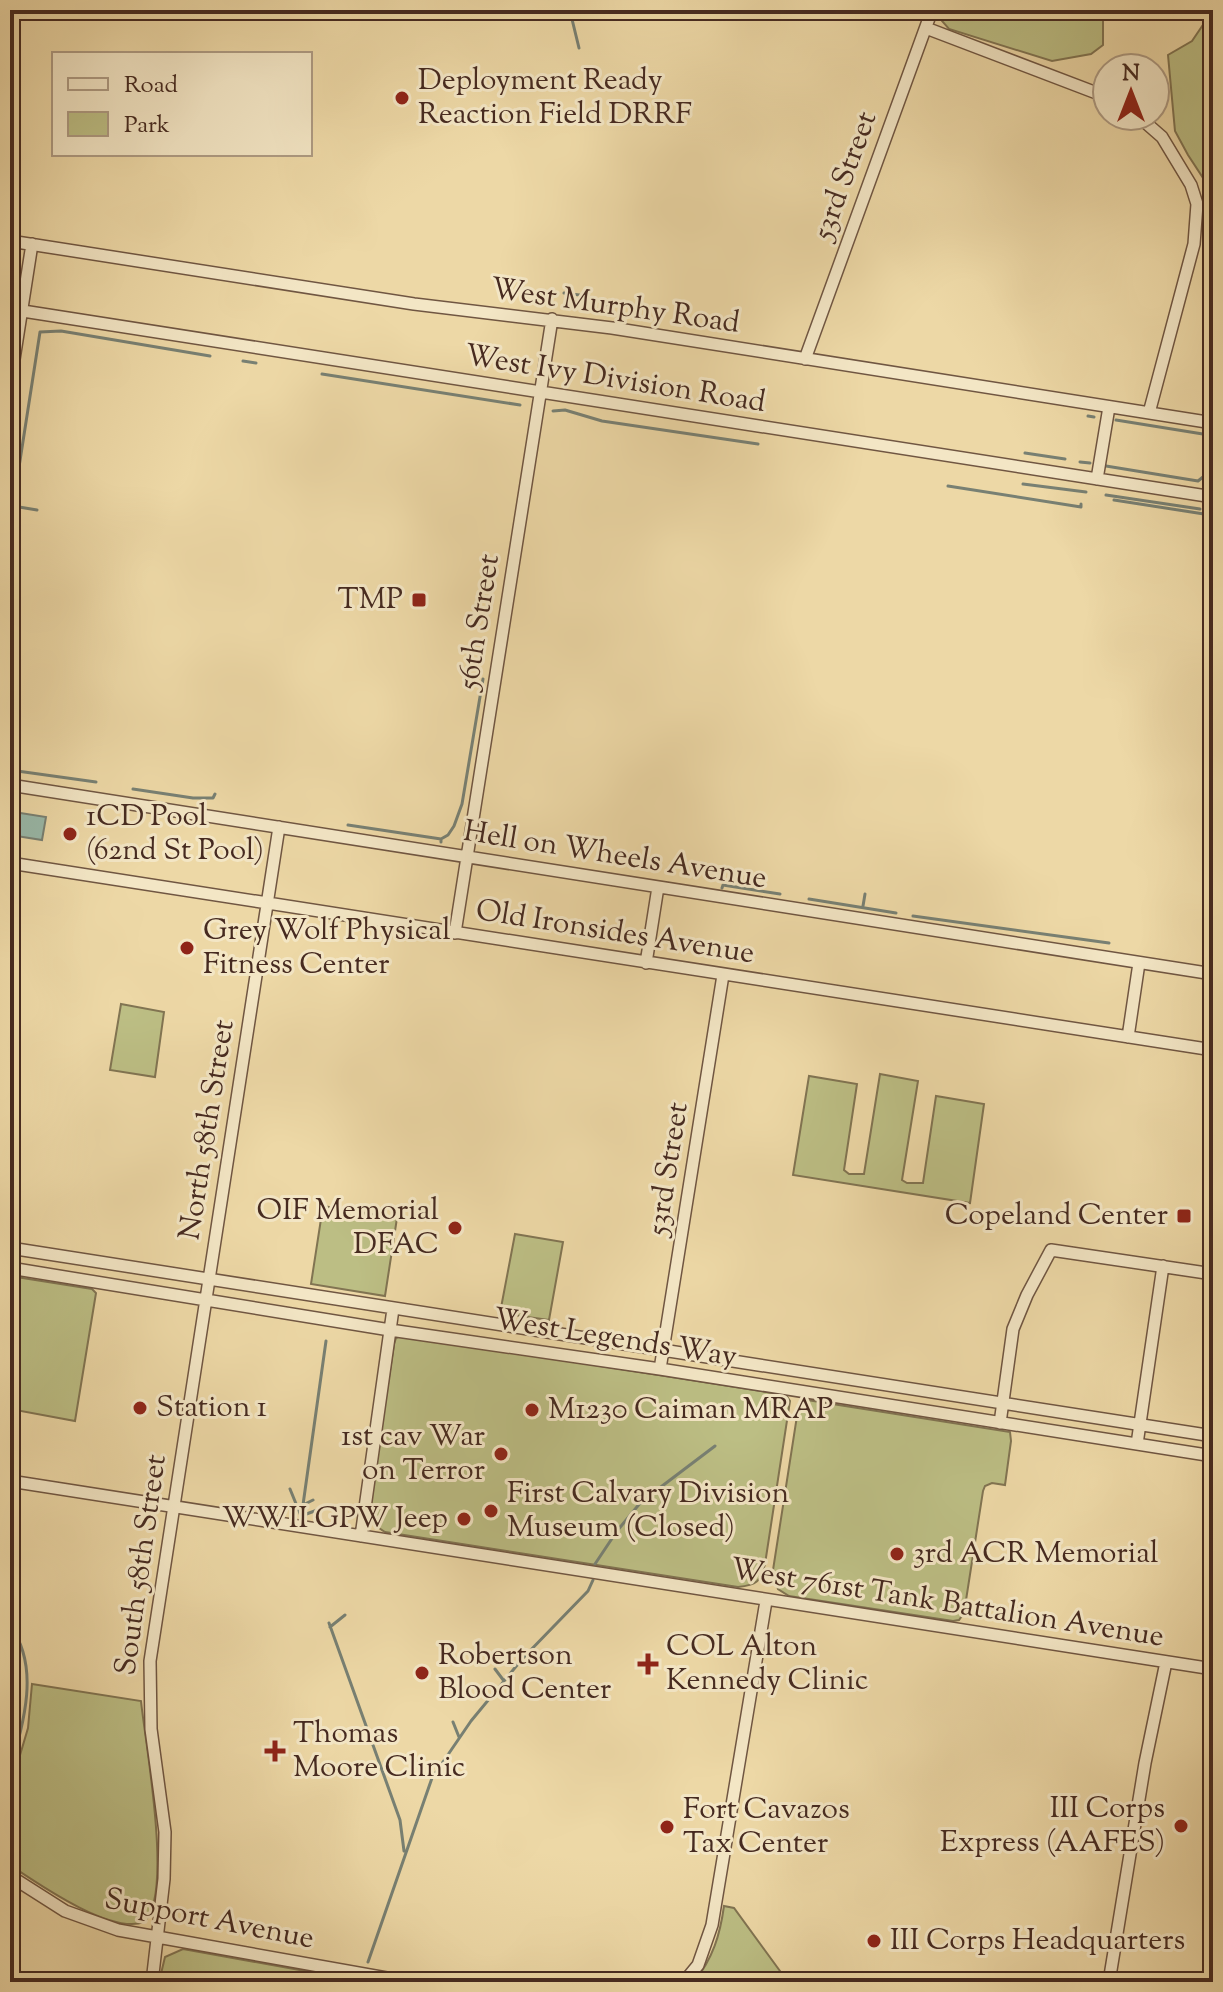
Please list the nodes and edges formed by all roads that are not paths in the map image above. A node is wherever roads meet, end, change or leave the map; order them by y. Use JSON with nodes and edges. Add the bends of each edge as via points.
{"nodes":[{"id":1,"x":932,"y":10,"type":"edge"},
{"id":2,"x":926,"y":28,"type":"junction"},
{"id":3,"x":1091,"y":91,"type":"edge"},
{"id":4,"x":1156,"y":132,"type":"edge"},
{"id":5,"x":10,"y":241,"type":"edge"},
{"id":6,"x":32,"y":244,"type":"junction"},
{"id":7,"x":16,"y":310,"type":"edge"},
{"id":8,"x":552,"y":319,"type":"junction"},
{"id":9,"x":805,"y":359,"type":"junction"},
{"id":10,"x":10,"y":385,"type":"edge"},
{"id":11,"x":540,"y":393,"type":"junction"},
{"id":12,"x":1109,"y":407,"type":"junction"},
{"id":13,"x":1149,"y":413,"type":"junction"},
{"id":14,"x":1213,"y":423,"type":"edge"},
{"id":15,"x":1097,"y":479,"type":"junction"},
{"id":16,"x":1213,"y":497,"type":"edge"},
{"id":17,"x":10,"y":785,"type":"edge"},
{"id":18,"x":279,"y":827,"type":"junction"},
{"id":19,"x":467,"y":857,"type":"junction"},
{"id":20,"x":10,"y":863,"type":"edge"},
{"id":21,"x":658,"y":887,"type":"junction"},
{"id":22,"x":268,"y":904,"type":"junction"},
{"id":23,"x":455,"y":933,"type":"junction"},
{"id":24,"x":646,"y":963,"type":"junction"},
{"id":25,"x":1139,"y":963,"type":"junction"},
{"id":26,"x":1213,"y":974,"type":"edge"},
{"id":27,"x":723,"y":975,"type":"junction"},
{"id":28,"x":1128,"y":1037,"type":"junction"},
{"id":29,"x":1213,"y":1050,"type":"edge"},
{"id":30,"x":10,"y":1248,"type":"edge"},
{"id":31,"x":1163,"y":1266,"type":"junction"},
{"id":32,"x":10,"y":1268,"type":"edge"},
{"id":33,"x":1213,"y":1274,"type":"edge"},
{"id":34,"x":209,"y":1279,"type":"junction"},
{"id":35,"x":206,"y":1298,"type":"junction"},
{"id":36,"x":393,"y":1309,"type":"junction"},
{"id":37,"x":390,"y":1330,"type":"junction"},
{"id":38,"x":664,"y":1350,"type":"junction"},
{"id":39,"x":660,"y":1369,"type":"junction"},
{"id":40,"x":1004,"y":1403,"type":"junction"},
{"id":41,"x":1000,"y":1423,"type":"junction"},
{"id":42,"x":1140,"y":1425,"type":"junction"},
{"id":43,"x":1213,"y":1436,"type":"edge"},
{"id":44,"x":1137,"y":1444,"type":"junction"},
{"id":45,"x":1213,"y":1456,"type":"edge"},
{"id":46,"x":10,"y":1481,"type":"edge"},
{"id":47,"x":173,"y":1507,"type":"junction"},
{"id":48,"x":361,"y":1536,"type":"junction"},
{"id":49,"x":766,"y":1601,"type":"junction"},
{"id":50,"x":1166,"y":1662,"type":"junction"},
{"id":51,"x":1213,"y":1669,"type":"edge"},
{"id":52,"x":10,"y":1876,"type":"edge"},
{"id":53,"x":158,"y":1938,"type":"junction"},
{"id":54,"x":152,"y":1982,"type":"edge"},
{"id":55,"x":409,"y":1982,"type":"edge"},
{"id":56,"x":684,"y":1982,"type":"edge"},
{"id":57,"x":1109,"y":1982,"type":"edge"}],
"edges":[{"from":1,"to":2,"type":"street","name":"53rd Street"},
{"from":2,"to":3,"type":"street"},
{"from":2,"to":9,"type":"street","name":"53rd Street"},
{"from":4,"to":13,"type":"street","via":[[1191,185],[1197,204],[1194,244]]},
{"from":5,"to":6,"type":"street","name":"West Murphy Road"},
{"from":6,"to":7,"type":"street"},
{"from":6,"to":8,"type":"street","name":"West Murphy Road","via":[[414,304]]},
{"from":7,"to":10,"type":"street"},
{"from":7,"to":11,"type":"street","name":"West Ivy Division Road"},
{"from":8,"to":9,"type":"street","name":"West Murphy Road"},
{"from":8,"to":11,"type":"street","name":"56th Street"},
{"from":9,"to":12,"type":"street","name":"West Murphy Road"},
{"from":11,"to":15,"type":"street","name":"West Ivy Division Road"},
{"from":11,"to":19,"type":"street","name":"56th Street"},
{"from":12,"to":13,"type":"street","name":"West Murphy Road"},
{"from":12,"to":15,"type":"street"},
{"from":13,"to":14,"type":"street","name":"West Murphy Road"},
{"from":15,"to":16,"type":"street","name":"West Ivy Division Road"},
{"from":17,"to":18,"type":"street","name":"Hell on Wheels Avenue"},
{"from":18,"to":19,"type":"street","name":"Hell on Wheels Avenue"},
{"from":18,"to":22,"type":"street","name":"North 58th Street"},
{"from":19,"to":21,"type":"street","name":"Hell on Wheels Avenue"},
{"from":19,"to":23,"type":"street","name":"56th Street"},
{"from":20,"to":22,"type":"street","name":"Old Ironsides Avenue"},
{"from":21,"to":24,"type":"street"},
{"from":21,"to":25,"type":"street","name":"Hell on Wheels Avenue"},
{"from":22,"to":23,"type":"street","name":"Old Ironsides Avenue"},
{"from":22,"to":34,"type":"street","name":"North 58th Street"},
{"from":23,"to":24,"type":"street","name":"Old Ironsides Avenue"},
{"from":24,"to":27,"type":"street","name":"Old Ironsides Avenue"},
{"from":25,"to":26,"type":"street","name":"Hell on Wheels Avenue"},
{"from":25,"to":28,"type":"street"},
{"from":27,"to":28,"type":"street","name":"Old Ironsides Avenue"},
{"from":27,"to":38,"type":"street","name":"53rd Street"},
{"from":28,"to":29,"type":"street","name":"Old Ironsides Avenue"},
{"from":30,"to":34,"type":"street","name":"West Legends Way"},
{"from":31,"to":33,"type":"street"},
{"from":31,"to":40,"type":"street","via":[[1051,1250],[1013,1329]]},
{"from":31,"to":42,"type":"street"},
{"from":32,"to":35,"type":"street","name":"West Legends Way"},
{"from":34,"to":35,"type":"street","name":"North 58th Street"},
{"from":34,"to":36,"type":"street","name":"West Legends Way"},
{"from":35,"to":37,"type":"street","name":"West Legends Way"},
{"from":35,"to":47,"type":"street","name":"South 58th Street"},
{"from":36,"to":37,"type":"street"},
{"from":36,"to":38,"type":"street","name":"West Legends Way"},
{"from":37,"to":39,"type":"street","name":"West Legends Way"},
{"from":37,"to":48,"type":"street"},
{"from":38,"to":39,"type":"street","name":"53rd Street"},
{"from":38,"to":40,"type":"street","name":"West Legends Way"},
{"from":39,"to":41,"type":"street","name":"West Legends Way"},
{"from":40,"to":41,"type":"street"},
{"from":40,"to":42,"type":"street","name":"West Legends Way"},
{"from":41,"to":44,"type":"street","name":"West Legends Way"},
{"from":42,"to":43,"type":"street","name":"West Legends Way"},
{"from":42,"to":44,"type":"street"},
{"from":44,"to":45,"type":"street","name":"West Legends Way"},
{"from":46,"to":47,"type":"street","name":"West 761st Tank Battalion Avenue"},
{"from":47,"to":48,"type":"street","name":"West 761st Tank Battalion Avenue"},
{"from":47,"to":53,"type":"street","name":"South 58th Street","via":[[150,1661],[151,1729],[165,1832]]},
{"from":48,"to":49,"type":"street","name":"West 761st Tank Battalion Avenue"},
{"from":49,"to":50,"type":"street","name":"West 761st Tank Battalion Avenue"},
{"from":49,"to":56,"type":"street","via":[[712,1925],[698,1965]]},
{"from":50,"to":51,"type":"street","name":"West 761st Tank Battalion Avenue"},
{"from":50,"to":57,"type":"street"},
{"from":52,"to":53,"type":"street","name":"Support Avenue","via":[[65,1911]]},
{"from":53,"to":54,"type":"street","name":"South 58th Street"},
{"from":53,"to":55,"type":"street","name":"Support Avenue"}]}
